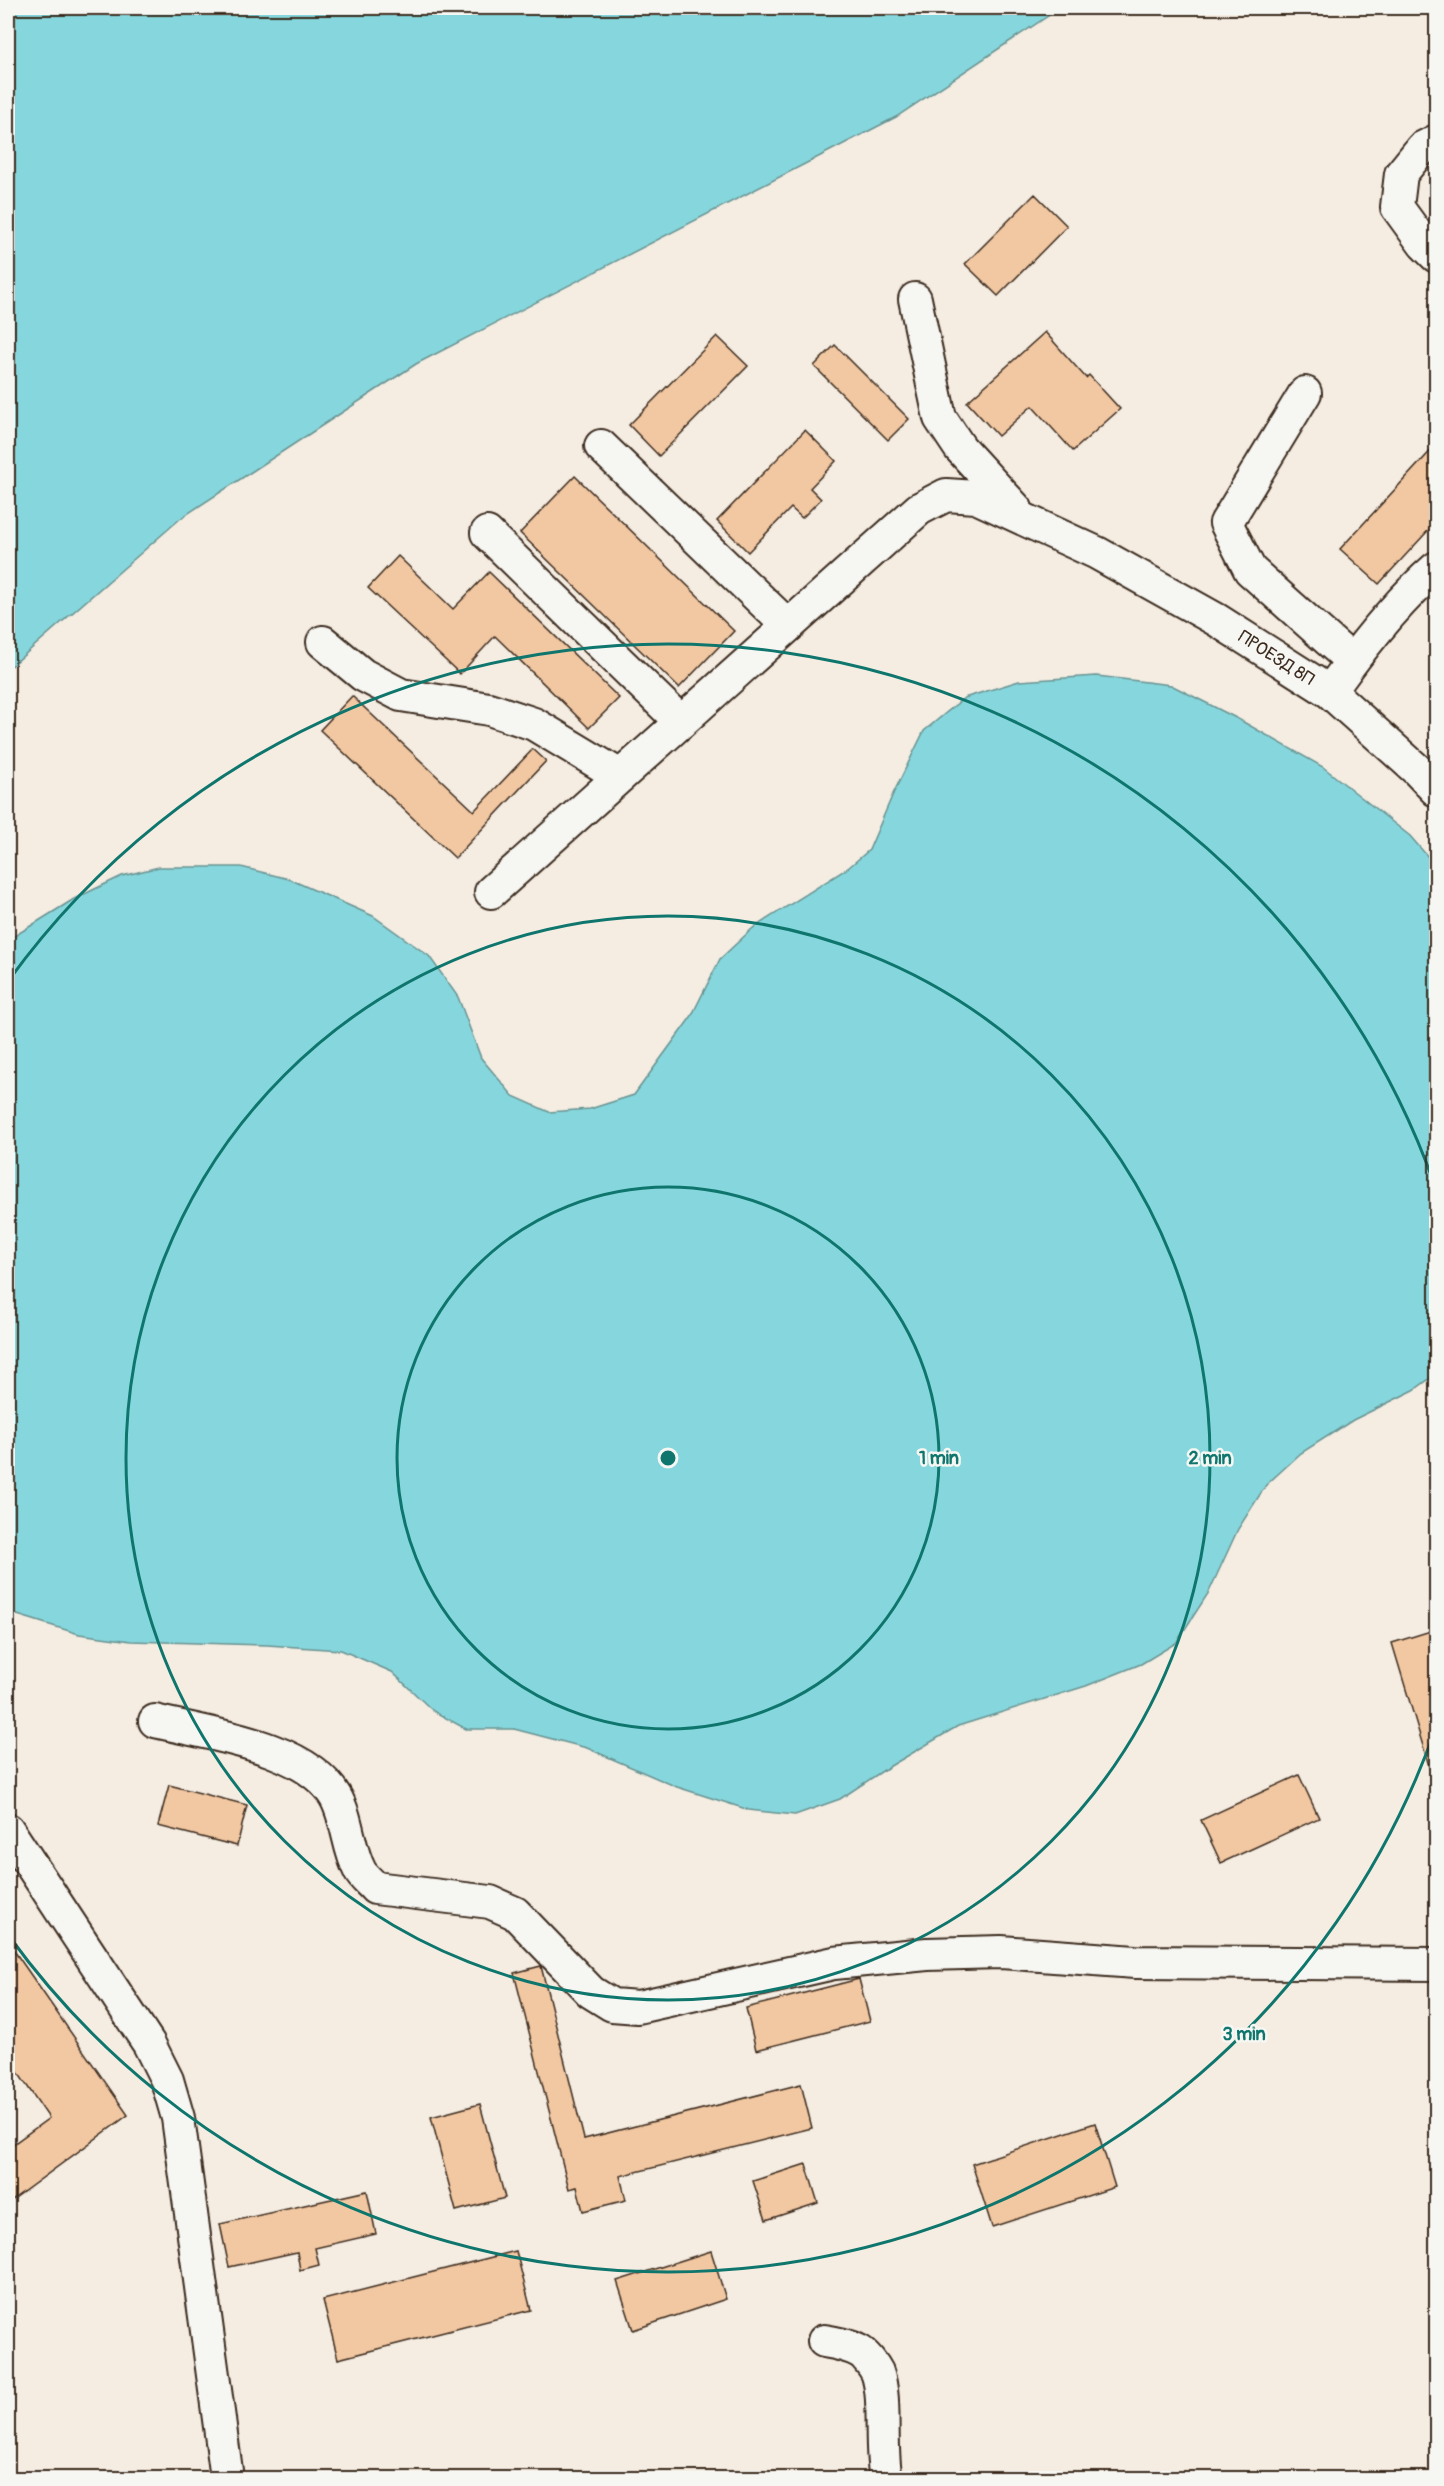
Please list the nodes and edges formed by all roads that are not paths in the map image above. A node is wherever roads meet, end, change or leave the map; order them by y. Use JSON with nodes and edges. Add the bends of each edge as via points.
{"nodes":[{"id":1,"x":1437,"y":141,"type":"edge"},
{"id":2,"x":1437,"y":256,"type":"edge"},
{"id":3,"x":915,"y":299,"type":"dead end"},
{"id":4,"x":1305,"y":393,"type":"dead end"},
{"id":5,"x":601,"y":447,"type":"dead end"},
{"id":6,"x":1027,"y":521,"type":"junction"},
{"id":7,"x":487,"y":533,"type":"dead end"},
{"id":8,"x":1437,"y":568,"type":"edge"},
{"id":9,"x":788,"y":626,"type":"junction"},
{"id":10,"x":323,"y":642,"type":"dead end"},
{"id":11,"x":1352,"y":662,"type":"junction"},
{"id":12,"x":1330,"y":692,"type":"junction"},
{"id":13,"x":681,"y":722,"type":"junction"},
{"id":14,"x":620,"y":776,"type":"junction"},
{"id":15,"x":1437,"y":790,"type":"edge"},
{"id":16,"x":490,"y":892,"type":"dead end"},
{"id":17,"x":155,"y":1721,"type":"dead end"},
{"id":18,"x":8,"y":1830,"type":"edge"},
{"id":19,"x":1437,"y":1964,"type":"edge"},
{"id":20,"x":824,"y":2342,"type":"dead end"},
{"id":21,"x":227,"y":2478,"type":"edge"},
{"id":22,"x":886,"y":2478,"type":"edge"}],
"edges":[{"from":1,"to":2,"type":"street","via":[[1422,148],[1401,174],[1397,207]]},
{"from":3,"to":6,"type":"street","via":[[940,418],[960,448]]},
{"from":4,"to":11,"type":"street","via":[[1226,523],[1250,570]]},
{"from":5,"to":9,"type":"street"},
{"from":6,"to":9,"type":"street","name":"ПРОЕЗД 8П","via":[[976,497],[946,495],[919,509]]},
{"from":6,"to":12,"type":"street","name":"ПРОЕЗД 8П","via":[[1097,553],[1217,620]]},
{"from":7,"to":13,"type":"street"},
{"from":8,"to":11,"type":"street","via":[[1366,641]]},
{"from":9,"to":13,"type":"street","name":"ПРОЕЗД 8П"},
{"from":10,"to":14,"type":"street","via":[[363,675],[401,695],[489,709],[534,724]]},
{"from":11,"to":12,"type":"street"},
{"from":12,"to":15,"type":"street","name":"ПРОЕЗД 8П"},
{"from":13,"to":14,"type":"street","name":"ПРОЕЗД 8П"},
{"from":14,"to":16,"type":"street","name":"ПРОЕЗД 8П"},
{"from":17,"to":19,"type":"street","via":[[266,1748],[294,1760],[335,1796],[360,1871],[375,1888],[490,1902],[515,1913],[591,1992],[612,2005],[638,2007],[834,1964],[927,1954],[1001,1952],[1135,1962]]},
{"from":18,"to":21,"type":"street","via":[[149,2044],[167,2080],[178,2118]]},
{"from":20,"to":22,"type":"street","via":[[862,2352],[877,2372],[881,2459]]}]}
